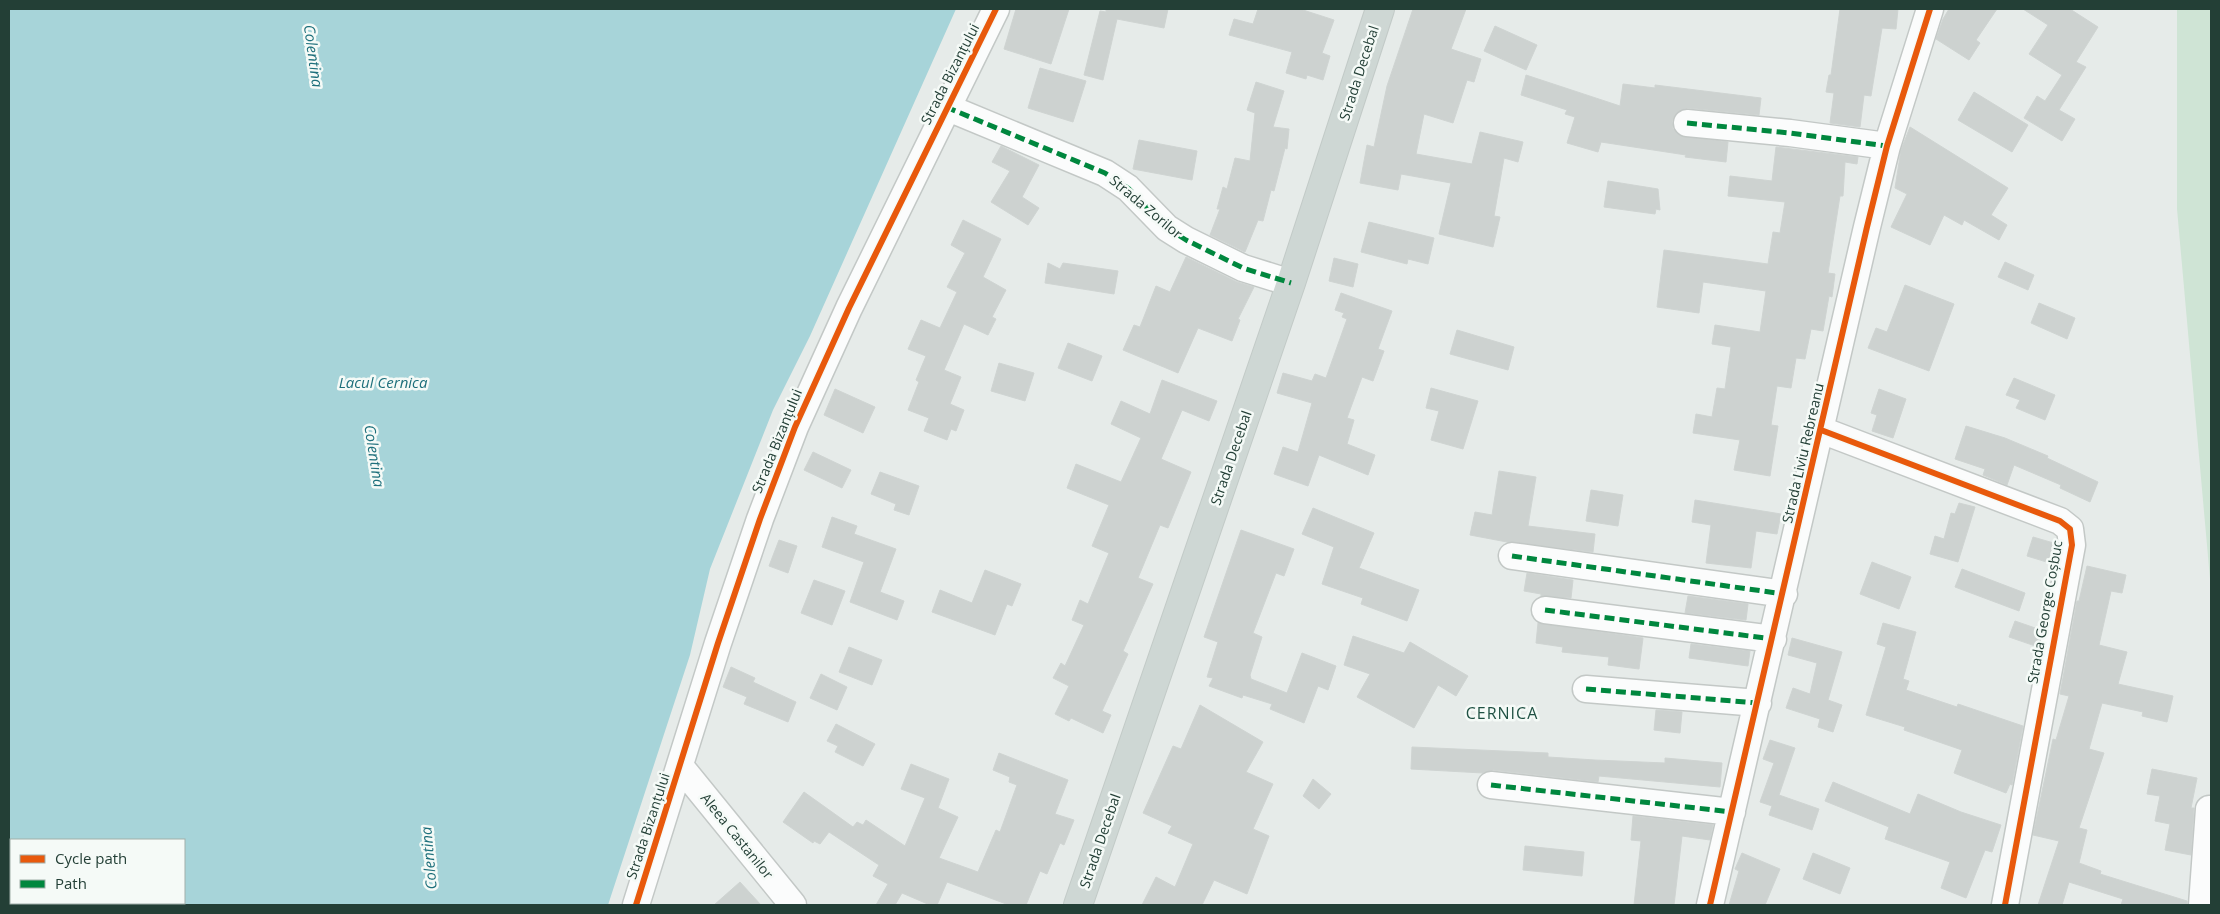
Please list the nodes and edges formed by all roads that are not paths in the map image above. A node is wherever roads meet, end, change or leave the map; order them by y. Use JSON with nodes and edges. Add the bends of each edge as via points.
{"nodes":[{"id":1,"x":996,"y":9,"type":"edge"},
{"id":2,"x":1380,"y":9,"type":"edge"},
{"id":3,"x":1930,"y":9,"type":"edge"},
{"id":4,"x":946,"y":107,"type":"junction"},
{"id":5,"x":1687,"y":123,"type":"dead end"},
{"id":6,"x":1887,"y":146,"type":"junction"},
{"id":7,"x":1291,"y":283,"type":"junction"},
{"id":8,"x":1821,"y":430,"type":"junction"},
{"id":9,"x":1512,"y":556,"type":"dead end"},
{"id":10,"x":1784,"y":594,"type":"junction"},
{"id":11,"x":1545,"y":610,"type":"dead end"},
{"id":12,"x":1773,"y":639,"type":"junction"},
{"id":13,"x":1586,"y":689,"type":"dead end"},
{"id":14,"x":1758,"y":703,"type":"junction"},
{"id":15,"x":680,"y":766,"type":"junction"},
{"id":16,"x":1491,"y":785,"type":"dead end"},
{"id":17,"x":2209,"y":809,"type":"dead end"},
{"id":18,"x":1732,"y":812,"type":"junction"},
{"id":19,"x":636,"y":905,"type":"edge"},
{"id":20,"x":793,"y":905,"type":"edge"},
{"id":21,"x":1078,"y":905,"type":"edge"},
{"id":22,"x":1710,"y":905,"type":"edge"},
{"id":23,"x":2005,"y":905,"type":"edge"},
{"id":24,"x":2202,"y":905,"type":"edge"}],
"edges":[{"from":1,"to":4,"type":"street","name":"Strada Bizanțului"},
{"from":2,"to":7,"type":"main road","name":"Strada Decebal"},
{"from":3,"to":6,"type":"street","name":"Strada Liviu Rebreanu"},
{"from":4,"to":7,"type":"street","name":"Strada Zorilor","via":[[1105,173],[1128,188],[1167,228],[1186,240],[1243,268]]},
{"from":4,"to":15,"type":"street","name":"Strada Bizanțului","via":[[795,426],[754,537]]},
{"from":5,"to":6,"type":"street"},
{"from":6,"to":8,"type":"street","name":"Strada Liviu Rebreanu"},
{"from":7,"to":21,"type":"main road","name":"Strada Decebal"},
{"from":8,"to":10,"type":"street","name":"Strada Liviu Rebreanu"},
{"from":8,"to":23,"type":"street","name":"Strada George Coșbuc","via":[[2060,521],[2070,529],[2072,545]]},
{"from":9,"to":10,"type":"street"},
{"from":10,"to":12,"type":"street","name":"Strada Liviu Rebreanu"},
{"from":11,"to":12,"type":"street"},
{"from":12,"to":14,"type":"street","name":"Strada Liviu Rebreanu"},
{"from":13,"to":14,"type":"street"},
{"from":14,"to":18,"type":"street","name":"Strada Liviu Rebreanu"},
{"from":15,"to":19,"type":"street","name":"Strada Bizanțului"},
{"from":15,"to":20,"type":"street","name":"Aleea Castanilor"},
{"from":16,"to":18,"type":"street"},
{"from":17,"to":24,"type":"street"},
{"from":18,"to":22,"type":"street","name":"Strada Liviu Rebreanu"}]}
